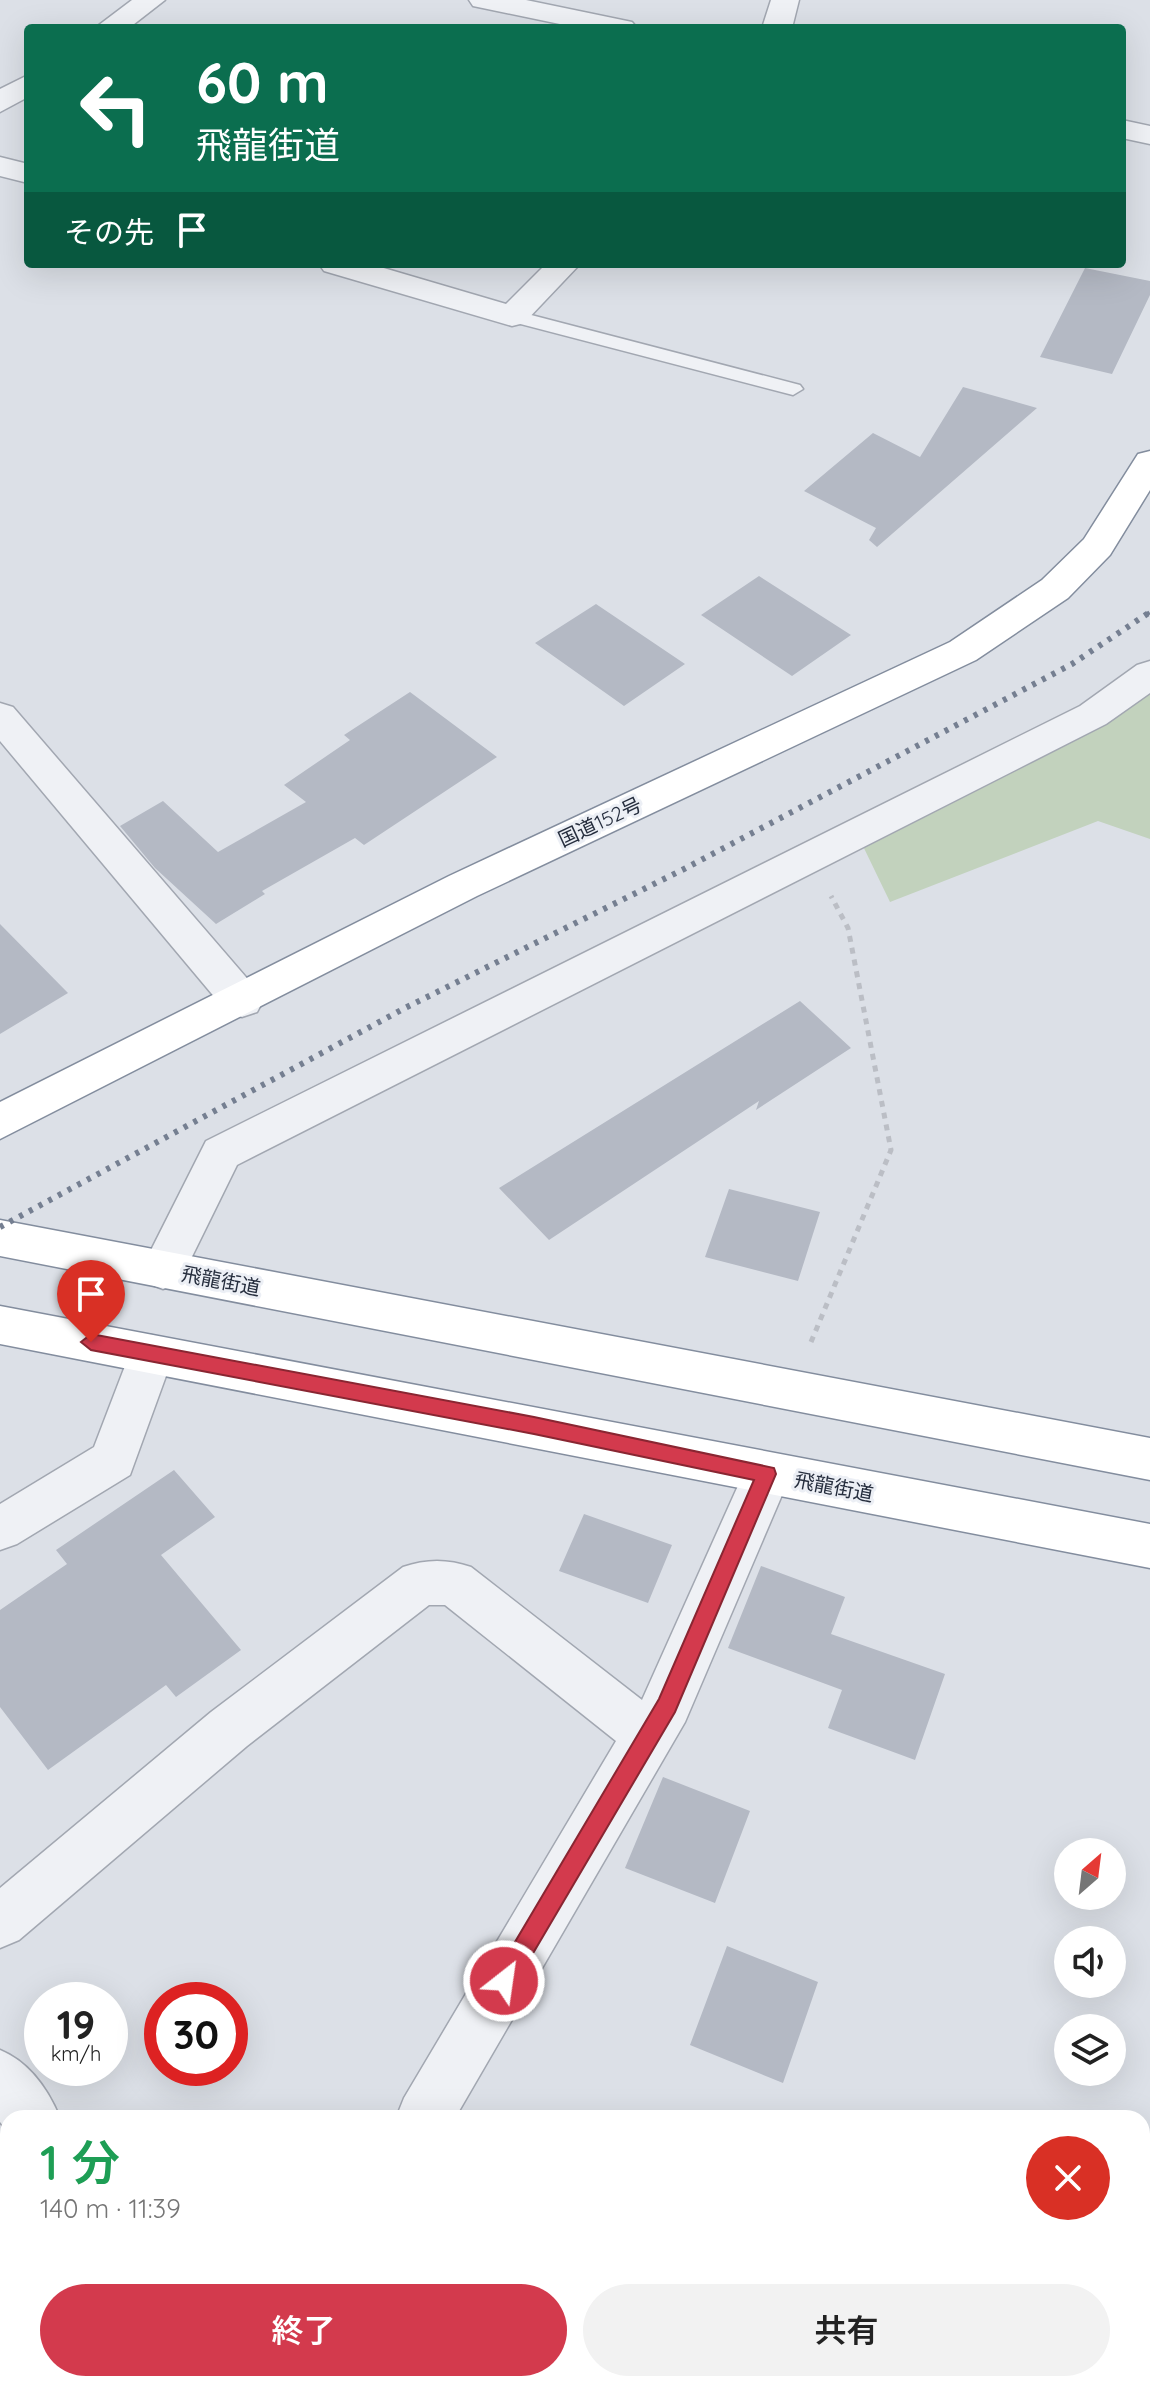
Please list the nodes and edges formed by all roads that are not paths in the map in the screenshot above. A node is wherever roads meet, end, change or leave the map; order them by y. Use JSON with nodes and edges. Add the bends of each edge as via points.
{"nodes":[{"id":1,"x":151,"y":0,"type":"edge"},
{"id":2,"x":483,"y":0,"type":"edge"},
{"id":3,"x":785,"y":0,"type":"edge"},
{"id":4,"x":116,"y":24,"type":"edge"},
{"id":5,"x":602,"y":24,"type":"edge"},
{"id":6,"x":778,"y":24,"type":"edge"},
{"id":7,"x":24,"y":87,"type":"edge"},
{"id":8,"x":0,"y":103,"type":"edge"},
{"id":9,"x":1126,"y":130,"type":"edge"},
{"id":10,"x":1150,"y":135,"type":"edge"},
{"id":11,"x":0,"y":166,"type":"edge"},
{"id":12,"x":24,"y":173,"type":"edge"},
{"id":13,"x":349,"y":268,"type":"edge"},
{"id":14,"x":560,"y":268,"type":"edge"},
{"id":15,"x":512,"y":316,"type":"junction"},
{"id":16,"x":793,"y":389,"type":"dead end"},
{"id":17,"x":1150,"y":462,"type":"edge"},
{"id":18,"x":1150,"y":674,"type":"edge"},
{"id":19,"x":0,"y":716,"type":"edge"},
{"id":20,"x":242,"y":1001,"type":"junction"},
{"id":21,"x":0,"y":1122,"type":"edge"},
{"id":22,"x":0,"y":1238,"type":"edge"},
{"id":23,"x":163,"y":1270,"type":"junction"},
{"id":24,"x":0,"y":1325,"type":"edge"},
{"id":25,"x":151,"y":1354,"type":"junction"},
{"id":26,"x":1150,"y":1459,"type":"edge"},
{"id":27,"x":767,"y":1474,"type":"junction"},
{"id":28,"x":0,"y":1529,"type":"edge"},
{"id":29,"x":1150,"y":1546,"type":"edge"},
{"id":30,"x":648,"y":1735,"type":"junction"},
{"id":31,"x":0,"y":1922,"type":"edge"},
{"id":32,"x":0,"y":2078,"type":"edge"},
{"id":33,"x":26,"y":2110,"type":"edge"},
{"id":34,"x":429,"y":2110,"type":"edge"}],
"edges":[{"from":1,"to":4,"type":"street"},
{"from":2,"to":5,"type":"street"},
{"from":3,"to":6,"type":"street"},
{"from":7,"to":8,"type":"street"},
{"from":9,"to":10,"type":"street"},
{"from":11,"to":12,"type":"street"},
{"from":13,"to":15,"type":"street"},
{"from":14,"to":15,"type":"street"},
{"from":15,"to":16,"type":"lane"},
{"from":17,"to":20,"type":"highway","name":"国道152号","via":[[1097,547],[1055,589],[963,651],[463,886]]},
{"from":18,"to":23,"type":"street","via":[[1093,715],[221,1153]]},
{"from":19,"to":20,"type":"street"},
{"from":20,"to":21,"type":"highway","name":"国道152号"},
{"from":22,"to":23,"type":"highway","name":"飛龍街道"},
{"from":23,"to":26,"type":"highway","name":"飛龍街道"},
{"from":24,"to":25,"type":"highway","name":"飛龍街道"},
{"from":25,"to":27,"type":"highway","name":"飛龍街道"},
{"from":25,"to":28,"type":"street","via":[[113,1460]]},
{"from":27,"to":29,"type":"highway","name":"飛龍街道"},
{"from":27,"to":30,"type":"street","via":[[667,1705]]},
{"from":30,"to":31,"type":"street","via":[[454,1583],[420,1583],[229,1729]]},
{"from":30,"to":34,"type":"street"},
{"from":32,"to":33,"type":"street"}]}
